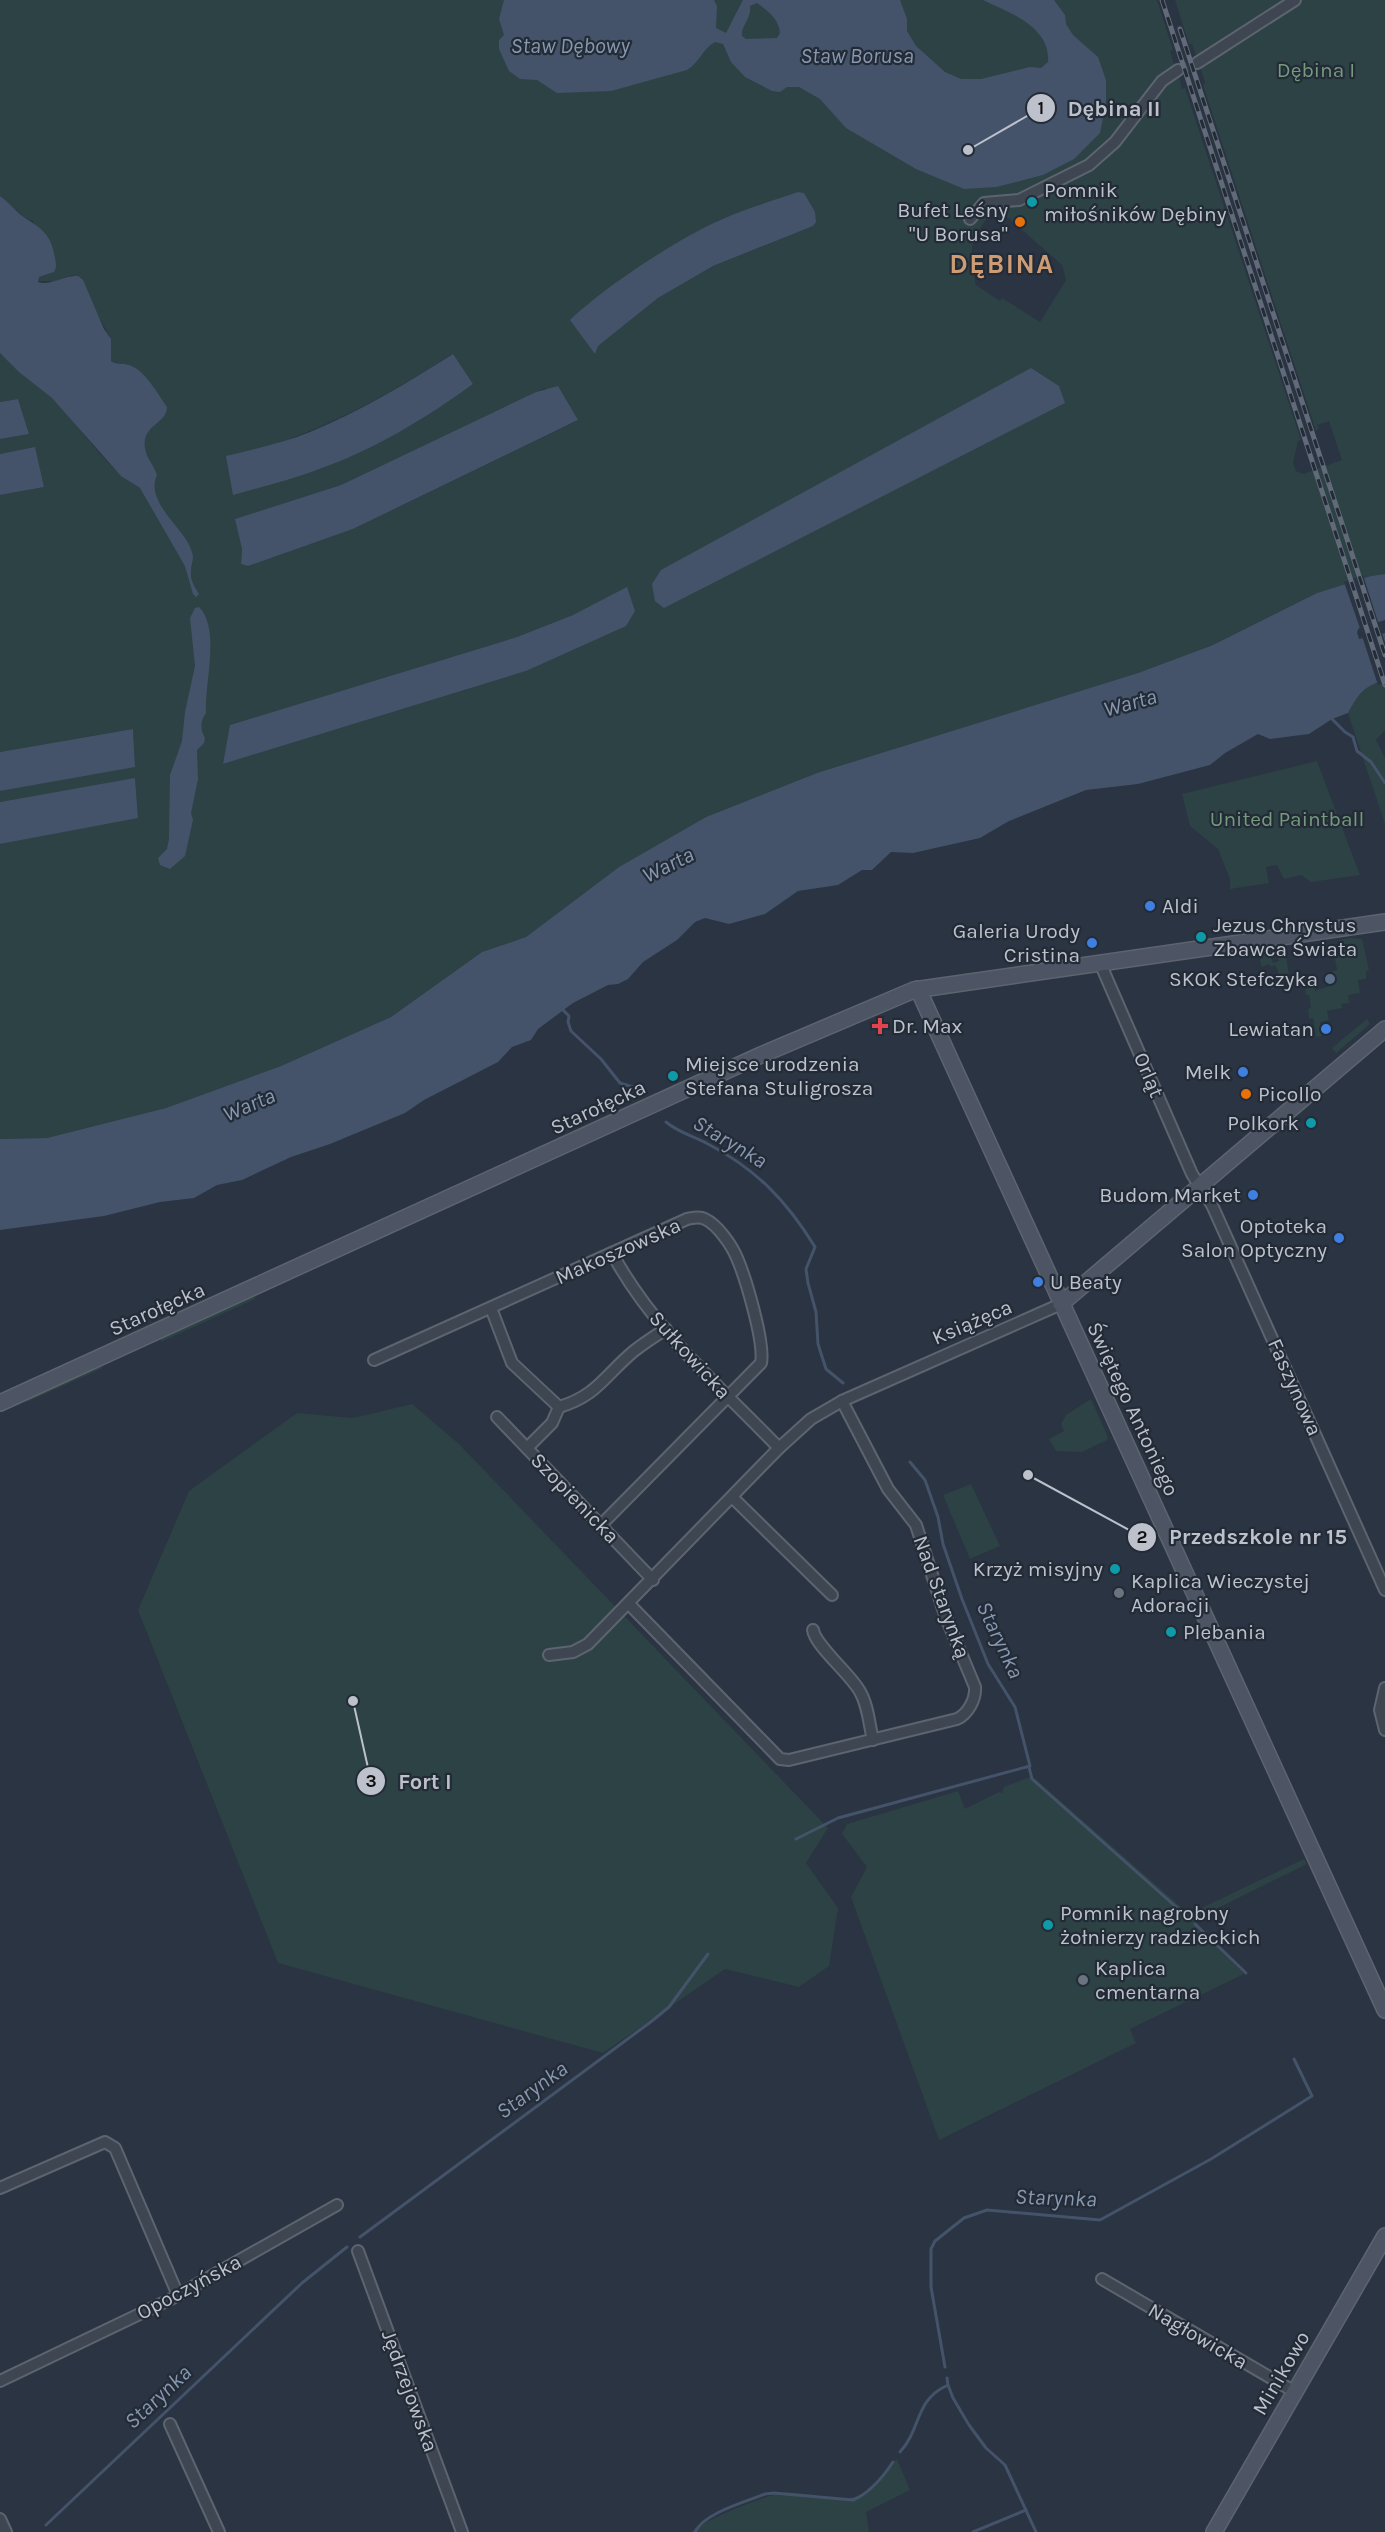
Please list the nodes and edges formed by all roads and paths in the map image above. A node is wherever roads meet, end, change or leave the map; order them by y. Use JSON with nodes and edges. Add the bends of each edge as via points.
{"nodes":[{"id":1,"x":1295,"y":0,"type":"edge"},
{"id":2,"x":1197,"y":63,"type":"tunnel mouth"},
{"id":3,"x":1178,"y":70,"type":"tunnel mouth"},
{"id":4,"x":970,"y":219,"type":"dead end"},
{"id":5,"x":1385,"y":922,"type":"edge"},
{"id":6,"x":1100,"y":963,"type":"junction"},
{"id":7,"x":918,"y":989,"type":"junction"},
{"id":8,"x":1385,"y":1029,"type":"edge"},
{"id":9,"x":1199,"y":1186,"type":"junction"},
{"id":10,"x":612,"y":1253,"type":"junction"},
{"id":11,"x":1060,"y":1300,"type":"junction"},
{"id":12,"x":491,"y":1308,"type":"junction"},
{"id":13,"x":666,"y":1329,"type":"junction"},
{"id":14,"x":374,"y":1360,"type":"dead end"},
{"id":15,"x":728,"y":1396,"type":"junction"},
{"id":16,"x":842,"y":1401,"type":"junction"},
{"id":17,"x":0,"y":1403,"type":"edge"},
{"id":18,"x":559,"y":1407,"type":"junction"},
{"id":19,"x":497,"y":1417,"type":"dead end"},
{"id":20,"x":527,"y":1448,"type":"junction"},
{"id":21,"x":779,"y":1448,"type":"junction"},
{"id":22,"x":732,"y":1497,"type":"junction"},
{"id":23,"x":601,"y":1525,"type":"junction"},
{"id":24,"x":653,"y":1580,"type":"junction"},
{"id":25,"x":1385,"y":1590,"type":"edge"},
{"id":26,"x":832,"y":1595,"type":"dead end"},
{"id":27,"x":629,"y":1604,"type":"junction"},
{"id":28,"x":813,"y":1630,"type":"dead end"},
{"id":29,"x":549,"y":1655,"type":"dead end"},
{"id":30,"x":1385,"y":1688,"type":"edge"},
{"id":31,"x":1385,"y":1730,"type":"edge"},
{"id":32,"x":873,"y":1740,"type":"junction"},
{"id":33,"x":1385,"y":2010,"type":"edge"},
{"id":34,"x":0,"y":2188,"type":"edge"},
{"id":35,"x":337,"y":2205,"type":"dead end"},
{"id":36,"x":1385,"y":2236,"type":"edge"},
{"id":37,"x":358,"y":2251,"type":"dead end"},
{"id":38,"x":1102,"y":2279,"type":"dead end"},
{"id":39,"x":178,"y":2295,"type":"junction"},
{"id":40,"x":0,"y":2381,"type":"edge"},
{"id":41,"x":1295,"y":2392,"type":"junction"},
{"id":42,"x":170,"y":2424,"type":"dead end"},
{"id":43,"x":0,"y":2519,"type":"edge"},
{"id":44,"x":6,"y":2532,"type":"edge"},
{"id":45,"x":219,"y":2532,"type":"edge"},
{"id":46,"x":462,"y":2532,"type":"edge"},
{"id":47,"x":1214,"y":2532,"type":"edge"}],
"edges":[{"from":1,"to":2,"type":"street"},
{"from":3,"to":4,"type":"street","via":[[1162,81],[1115,142],[1089,165],[1019,200],[984,203]]},
{"from":5,"to":6,"type":"street","name":"Starołęcka"},
{"from":6,"to":7,"type":"street","name":"Starołęcka"},
{"from":6,"to":9,"type":"street","name":"Orląt"},
{"from":7,"to":11,"type":"street","name":"Świętego Antoniego"},
{"from":7,"to":17,"type":"street","name":"Starołęcka","via":[[761,1055]]},
{"from":8,"to":9,"type":"street","name":"Książęca"},
{"from":9,"to":11,"type":"street","name":"Książęca"},
{"from":9,"to":25,"type":"street","name":"Faszynowa","via":[[1212,1205]]},
{"from":10,"to":12,"type":"street","name":"Makoszowska"},
{"from":10,"to":13,"type":"street","name":"Sułkowicka","via":[[632,1289]]},
{"from":10,"to":15,"type":"street","name":"Makoszowska","via":[[695,1217],[703,1217],[724,1239],[737,1258],[763,1355],[757,1369]]},
{"from":11,"to":16,"type":"street","name":"Książęca"},
{"from":11,"to":33,"type":"street","name":"Świętego Antoniego"},
{"from":12,"to":14,"type":"street","name":"Makoszowska"},
{"from":12,"to":18,"type":"street","via":[[512,1363]]},
{"from":13,"to":15,"type":"street","name":"Sułkowicka"},
{"from":13,"to":18,"type":"street","via":[[635,1350],[580,1401]]},
{"from":15,"to":21,"type":"street","name":"Sułkowicka"},
{"from":15,"to":23,"type":"street","name":"Makoszowska"},
{"from":16,"to":21,"type":"street","name":"Książęca","via":[[811,1419]]},
{"from":16,"to":32,"type":"street","name":"Nad Starynką","via":[[888,1489],[916,1525],[945,1616],[976,1690],[961,1718]]},
{"from":18,"to":20,"type":"street","via":[[552,1424]]},
{"from":19,"to":20,"type":"street","name":"Szopienicka"},
{"from":20,"to":23,"type":"street","name":"Szopienicka"},
{"from":21,"to":22,"type":"street","name":"Książęca"},
{"from":22,"to":24,"type":"street","name":"Książęca"},
{"from":22,"to":26,"type":"street"},
{"from":23,"to":24,"type":"street","name":"Szopienicka"},
{"from":24,"to":27,"type":"street","name":"Książęca"},
{"from":27,"to":29,"type":"street","name":"Książęca","via":[[588,1644],[573,1652]]},
{"from":27,"to":32,"type":"street","name":"Nad Starynką","via":[[780,1759]]},
{"from":28,"to":32,"type":"street","via":[[816,1641],[860,1690]]},
{"from":30,"to":31,"type":"street","via":[[1380,1710]]},
{"from":34,"to":39,"type":"street","via":[[105,2142],[111,2144]]},
{"from":35,"to":39,"type":"street","name":"Opoczyńska"},
{"from":36,"to":41,"type":"street","name":"Minikowo"},
{"from":37,"to":46,"type":"street","name":"Jędrzejowska"},
{"from":38,"to":41,"type":"street","name":"Nagłowicka"},
{"from":39,"to":40,"type":"street","name":"Opoczyńska"},
{"from":41,"to":47,"type":"street","name":"Minikowo"},
{"from":42,"to":45,"type":"street"},
{"from":43,"to":44,"type":"street"}]}
